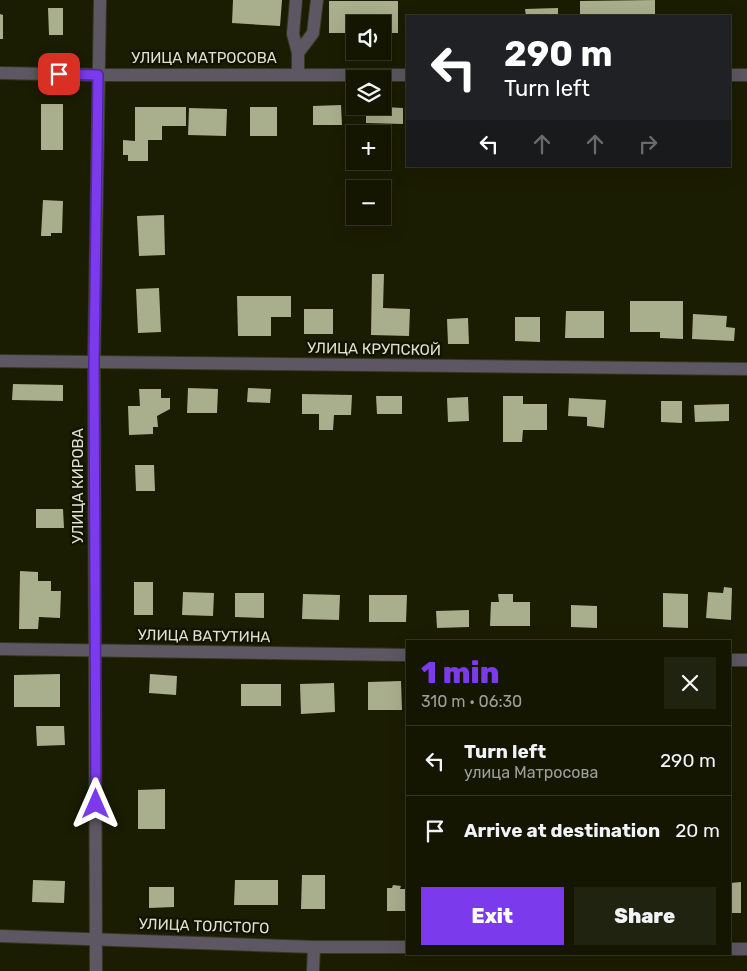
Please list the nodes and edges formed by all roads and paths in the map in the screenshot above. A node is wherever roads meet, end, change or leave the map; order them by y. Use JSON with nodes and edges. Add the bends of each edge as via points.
{"nodes":[{"id":1,"x":100,"y":0,"type":"edge"},
{"id":2,"x":296,"y":0,"type":"edge"},
{"id":3,"x":317,"y":0,"type":"edge"},
{"id":4,"x":298,"y":52,"type":"junction"},
{"id":5,"x":0,"y":73,"type":"edge"},
{"id":6,"x":298,"y":74,"type":"junction"},
{"id":7,"x":98,"y":75,"type":"junction"},
{"id":8,"x":406,"y":75,"type":"edge"},
{"id":9,"x":731,"y":75,"type":"edge"},
{"id":10,"x":747,"y":75,"type":"edge"},
{"id":11,"x":0,"y":361,"type":"edge"},
{"id":12,"x":94,"y":363,"type":"junction"},
{"id":13,"x":747,"y":369,"type":"edge"},
{"id":14,"x":0,"y":649,"type":"edge"},
{"id":15,"x":95,"y":651,"type":"junction"},
{"id":16,"x":406,"y":655,"type":"edge"},
{"id":17,"x":731,"y":660,"type":"edge"},
{"id":18,"x":747,"y":660,"type":"edge"},
{"id":19,"x":0,"y":936,"type":"edge"},
{"id":20,"x":96,"y":938,"type":"junction"},
{"id":21,"x":314,"y":947,"type":"junction"},
{"id":22,"x":406,"y":947,"type":"edge"},
{"id":23,"x":731,"y":949,"type":"edge"},
{"id":24,"x":747,"y":950,"type":"edge"},
{"id":25,"x":96,"y":971,"type":"edge"},
{"id":26,"x":313,"y":971,"type":"edge"}],
"edges":[{"from":1,"to":7,"type":"street","name":"УЛИЦА КИРОВА"},
{"from":2,"to":4,"type":"street","via":[[292,34]]},
{"from":3,"to":4,"type":"street","via":[[313,33]]},
{"from":4,"to":6,"type":"street"},
{"from":5,"to":7,"type":"street","name":"УЛИЦА МАТРОСОВА"},
{"from":6,"to":7,"type":"street","name":"УЛИЦА МАТРОСОВА"},
{"from":6,"to":8,"type":"street","name":"УЛИЦА МАТРОСОВА"},
{"from":7,"to":12,"type":"street","name":"УЛИЦА КИРОВА"},
{"from":9,"to":10,"type":"street"},
{"from":11,"to":12,"type":"street","name":"УЛИЦА КРУПСКОЙ"},
{"from":12,"to":13,"type":"street","name":"УЛИЦА КРУПСКОЙ"},
{"from":12,"to":15,"type":"street","name":"УЛИЦА КИРОВА"},
{"from":14,"to":15,"type":"street","name":"УЛИЦА ВАТУТИНА"},
{"from":15,"to":16,"type":"street","name":"УЛИЦА ВАТУТИНА"},
{"from":15,"to":20,"type":"street","name":"УЛИЦА КИРОВА"},
{"from":17,"to":18,"type":"street"},
{"from":19,"to":20,"type":"street","name":"УЛИЦА ТОЛСТОГО"},
{"from":20,"to":21,"type":"street","name":"УЛИЦА ТОЛСТОГО"},
{"from":20,"to":25,"type":"street","name":"УЛИЦА КИРОВА"},
{"from":21,"to":22,"type":"street","name":"УЛИЦА ТОЛСТОГО"},
{"from":21,"to":26,"type":"street"},
{"from":23,"to":24,"type":"street"}]}
